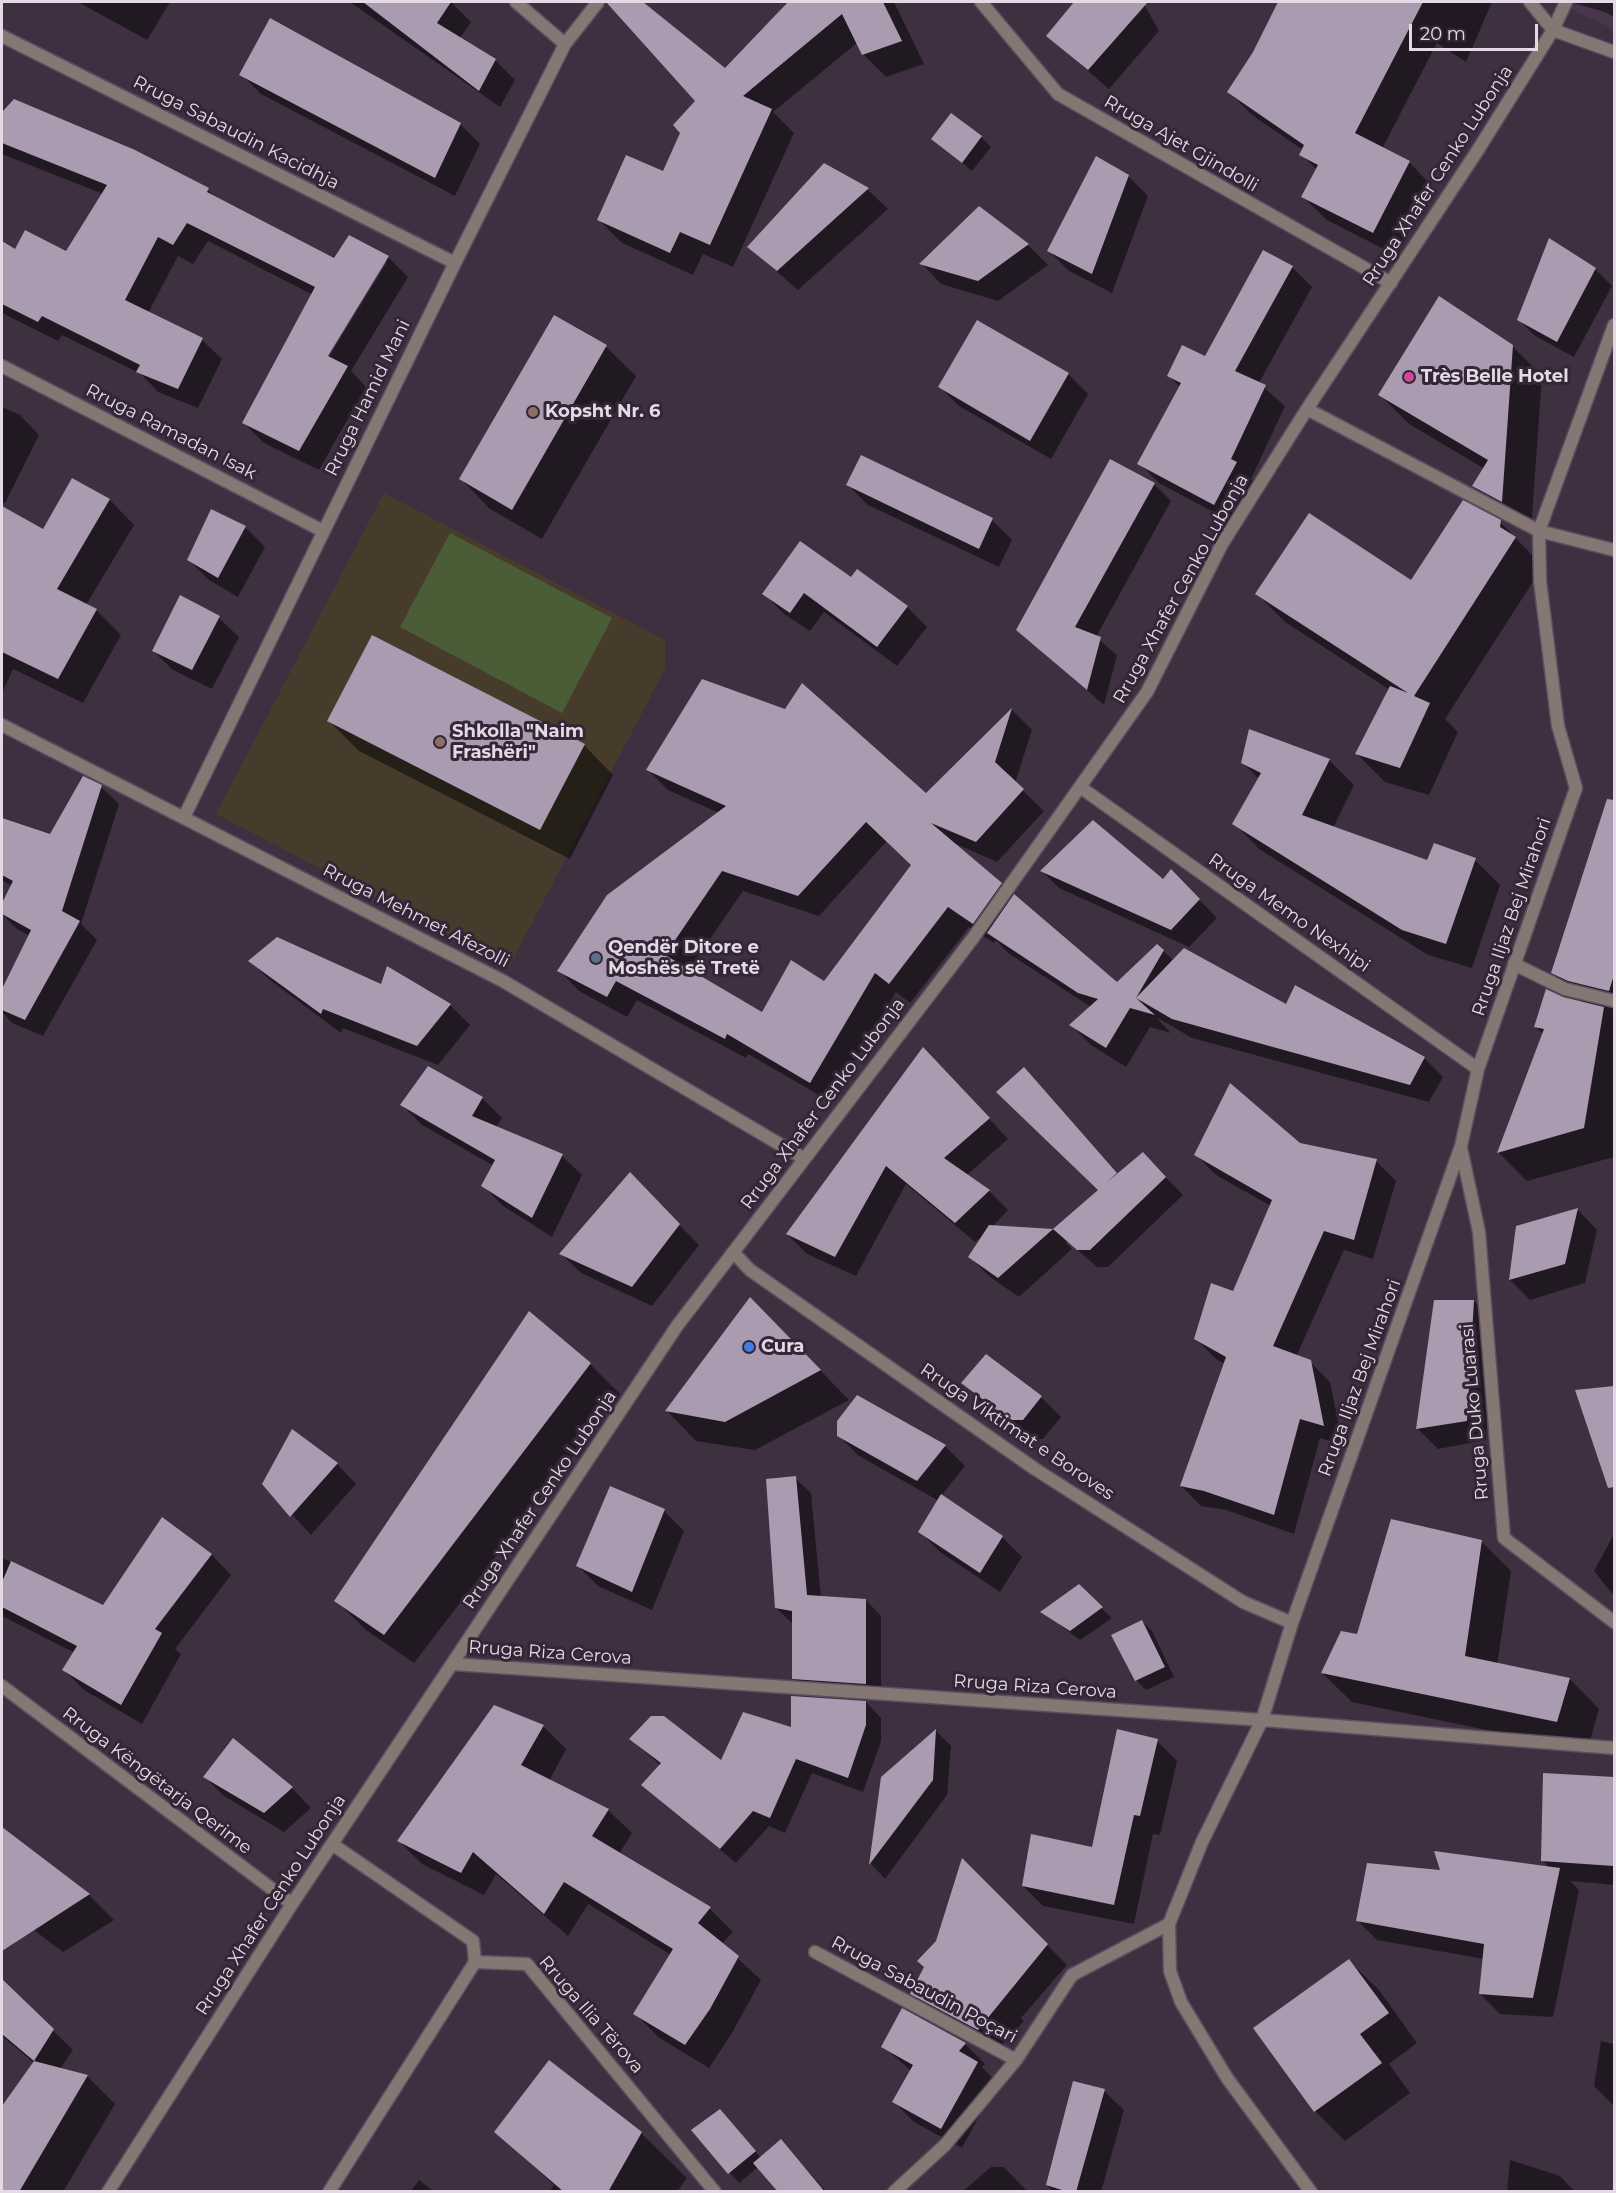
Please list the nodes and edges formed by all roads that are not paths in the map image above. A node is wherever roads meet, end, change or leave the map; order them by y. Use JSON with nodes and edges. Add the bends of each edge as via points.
{"nodes":[{"id":1,"x":516,"y":2,"type":"edge"},
{"id":2,"x":598,"y":2,"type":"edge"},
{"id":3,"x":981,"y":2,"type":"edge"},
{"id":4,"x":1530,"y":2,"type":"edge"},
{"id":5,"x":1566,"y":2,"type":"edge"},
{"id":6,"x":1553,"y":30,"type":"junction"},
{"id":7,"x":2,"y":36,"type":"edge"},
{"id":8,"x":565,"y":44,"type":"junction"},
{"id":9,"x":1614,"y":52,"type":"edge"},
{"id":10,"x":454,"y":263,"type":"junction"},
{"id":11,"x":1391,"y":283,"type":"junction"},
{"id":12,"x":1614,"y":325,"type":"edge"},
{"id":13,"x":2,"y":366,"type":"edge"},
{"id":14,"x":1308,"y":409,"type":"junction"},
{"id":15,"x":323,"y":531,"type":"junction"},
{"id":16,"x":1539,"y":531,"type":"junction"},
{"id":17,"x":1614,"y":550,"type":"edge"},
{"id":18,"x":2,"y":725,"type":"edge"},
{"id":19,"x":1080,"y":787,"type":"junction"},
{"id":20,"x":184,"y":817,"type":"junction"},
{"id":21,"x":1514,"y":964,"type":"junction"},
{"id":22,"x":1614,"y":1001,"type":"edge"},
{"id":23,"x":1478,"y":1069,"type":"junction"},
{"id":24,"x":1461,"y":1146,"type":"junction"},
{"id":25,"x":803,"y":1158,"type":"junction"},
{"id":26,"x":733,"y":1252,"type":"junction"},
{"id":27,"x":1614,"y":1622,"type":"edge"},
{"id":28,"x":1292,"y":1623,"type":"junction"},
{"id":29,"x":453,"y":1664,"type":"junction"},
{"id":30,"x":2,"y":1686,"type":"edge"},
{"id":31,"x":1262,"y":1720,"type":"junction"},
{"id":32,"x":1614,"y":1748,"type":"edge"},
{"id":33,"x":332,"y":1844,"type":"junction"},
{"id":34,"x":291,"y":1904,"type":"junction"},
{"id":35,"x":1169,"y":1924,"type":"junction"},
{"id":36,"x":815,"y":1952,"type":"dead end"},
{"id":37,"x":475,"y":1962,"type":"junction"},
{"id":38,"x":1016,"y":2060,"type":"junction"},
{"id":39,"x":108,"y":2192,"type":"edge"},
{"id":40,"x":329,"y":2192,"type":"edge"},
{"id":41,"x":715,"y":2192,"type":"edge"},
{"id":42,"x":894,"y":2192,"type":"edge"},
{"id":43,"x":1311,"y":2192,"type":"edge"}],
"edges":[{"from":1,"to":8,"type":"street"},
{"from":2,"to":8,"type":"street","name":"Rruga Hamid Mani"},
{"from":3,"to":11,"type":"street","name":"Rruga Ajet Gjindolli","via":[[1058,94]]},
{"from":4,"to":6,"type":"street"},
{"from":5,"to":6,"type":"street","name":"Rruga Xhafer Cenko Lubonja"},
{"from":6,"to":9,"type":"street"},
{"from":6,"to":11,"type":"street","name":"Rruga Xhafer Cenko Lubonja"},
{"from":7,"to":10,"type":"street","name":"Rruga Sabaudin Kacidhja"},
{"from":8,"to":10,"type":"street","name":"Rruga Hamid Mani"},
{"from":10,"to":15,"type":"street","name":"Rruga Hamid Mani"},
{"from":11,"to":14,"type":"street","name":"Rruga Xhafer Cenko Lubonja"},
{"from":12,"to":16,"type":"street"},
{"from":13,"to":15,"type":"street","name":"Rruga Ramadan Isak"},
{"from":14,"to":16,"type":"street"},
{"from":14,"to":19,"type":"street","name":"Rruga Xhafer Cenko Lubonja","via":[[1222,544],[1147,692]]},
{"from":15,"to":20,"type":"street","name":"Rruga Hamid Mani"},
{"from":16,"to":17,"type":"street"},
{"from":16,"to":21,"type":"street","name":"Rruga Iljaz Bej Mirahori","via":[[1540,581],[1558,726],[1576,788]]},
{"from":18,"to":20,"type":"street","name":"Rruga Mehmet Afezolli"},
{"from":19,"to":23,"type":"street","name":"Rruga Memo Nexhipi"},
{"from":19,"to":25,"type":"street","name":"Rruga Xhafer Cenko Lubonja","via":[[973,938]]},
{"from":20,"to":25,"type":"street","name":"Rruga Mehmet Afezolli","via":[[503,981]]},
{"from":21,"to":22,"type":"street","via":[[1565,989]]},
{"from":21,"to":23,"type":"street","name":"Rruga Iljaz Bej Mirahori"},
{"from":23,"to":24,"type":"street","name":"Rruga Iljaz Bej Mirahori"},
{"from":24,"to":27,"type":"street","name":"Rruga Duko Luarasi","via":[[1479,1232],[1504,1538]]},
{"from":24,"to":28,"type":"street","name":"Rruga Iljaz Bej Mirahori"},
{"from":25,"to":26,"type":"street","name":"Rruga Xhafer Cenko Lubonja"},
{"from":26,"to":28,"type":"street","name":"Rruga Viktimat e Boroves","via":[[750,1270],[1035,1469],[1243,1602]]},
{"from":26,"to":29,"type":"street","name":"Rruga Xhafer Cenko Lubonja","via":[[677,1326]]},
{"from":28,"to":31,"type":"street","name":"Rruga Iljaz Bej Mirahori"},
{"from":29,"to":31,"type":"street","name":"Rruga Riza Cerova"},
{"from":29,"to":33,"type":"street","name":"Rruga Xhafer Cenko Lubonja"},
{"from":30,"to":34,"type":"street","name":"Rruga Këngëtarja Qerime"},
{"from":31,"to":32,"type":"street","name":"Rruga Riza Cerova"},
{"from":31,"to":35,"type":"street","name":"Rruga Iljaz Bej Mirahori","via":[[1202,1842]]},
{"from":33,"to":34,"type":"street","name":"Rruga Xhafer Cenko Lubonja"},
{"from":33,"to":37,"type":"street","via":[[473,1941]]},
{"from":34,"to":39,"type":"street","name":"Rruga Xhafer Cenko Lubonja"},
{"from":35,"to":38,"type":"street","via":[[1072,1975]]},
{"from":35,"to":43,"type":"street","name":"Rruga Iljaz Bej Mirahori","via":[[1170,1971],[1181,2002],[1227,2078]]},
{"from":36,"to":38,"type":"street","name":"Rruga Sabaudin Poçari"},
{"from":37,"to":40,"type":"street"},
{"from":37,"to":41,"type":"street","name":"Rruga Ilia Tërova","via":[[527,1964]]},
{"from":38,"to":42,"type":"street","via":[[945,2145]]}]}
